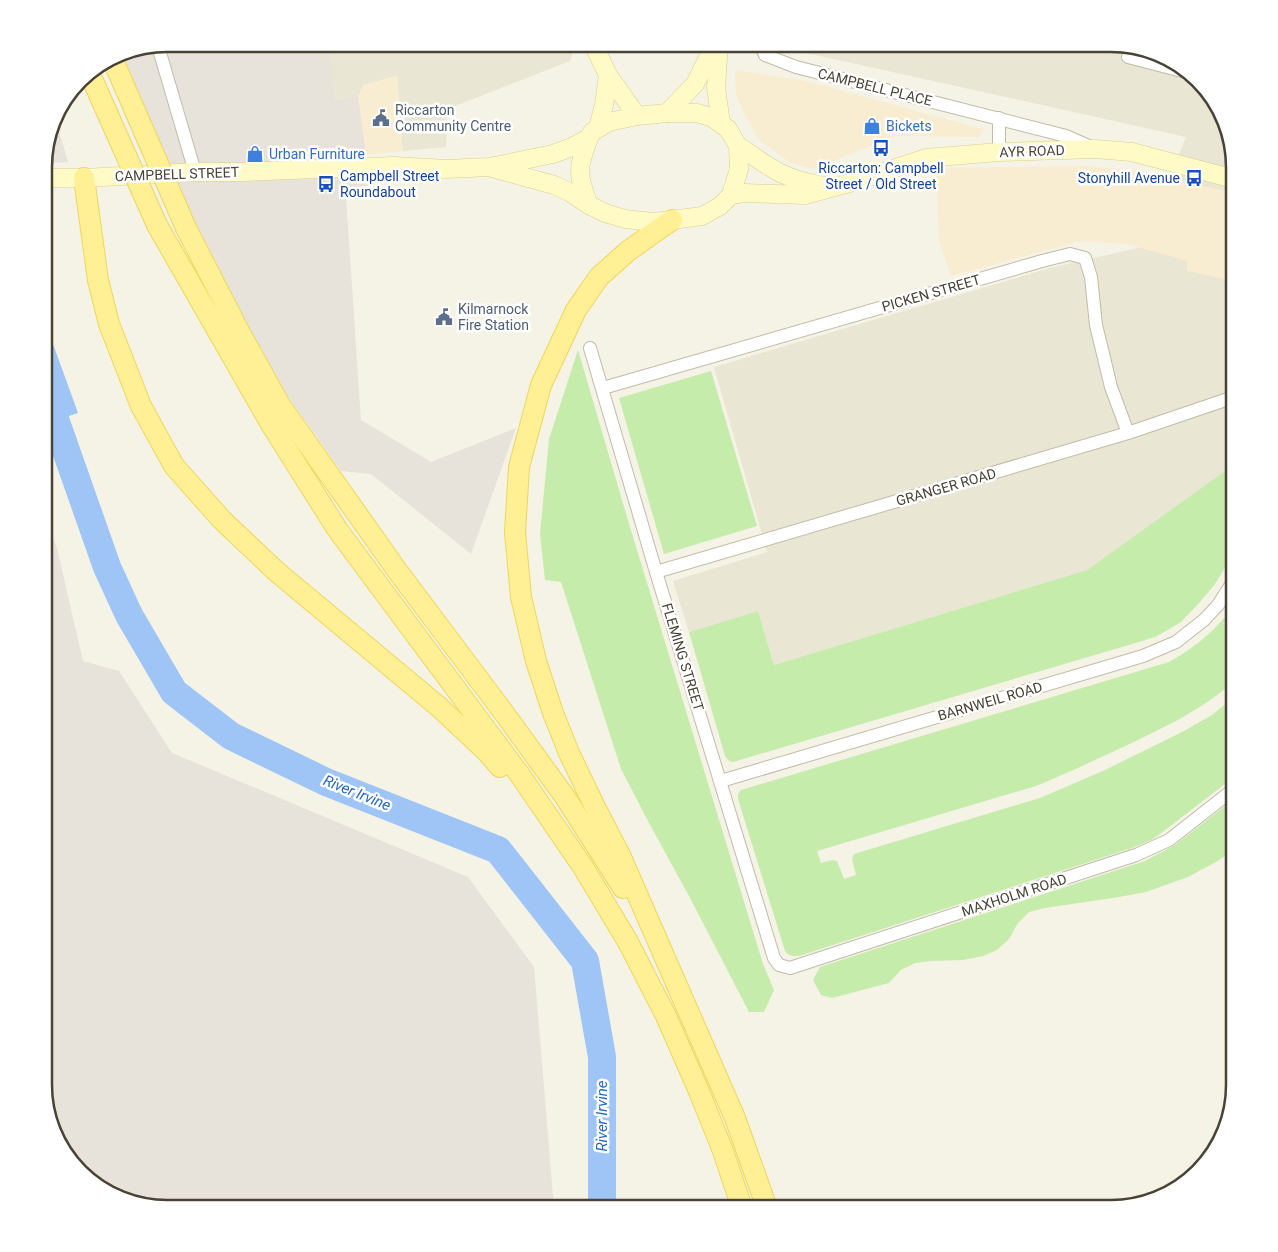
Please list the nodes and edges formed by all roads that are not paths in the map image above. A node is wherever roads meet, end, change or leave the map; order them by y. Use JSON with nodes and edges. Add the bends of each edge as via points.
{"nodes":[{"id":1,"x":160,"y":52,"type":"edge"},
{"id":2,"x":597,"y":52,"type":"edge"},
{"id":3,"x":712,"y":53,"type":"edge"},
{"id":4,"x":717,"y":53,"type":"edge"},
{"id":5,"x":764,"y":53,"type":"edge"},
{"id":6,"x":1128,"y":57,"type":"dead end"},
{"id":7,"x":115,"y":65,"type":"edge"},
{"id":8,"x":1167,"y":67,"type":"edge"},
{"id":9,"x":608,"y":75,"type":"junction"},
{"id":10,"x":93,"y":80,"type":"edge"},
{"id":11,"x":667,"y":113,"type":"junction"},
{"id":12,"x":637,"y":116,"type":"junction"},
{"id":13,"x":999,"y":118,"type":"junction"},
{"id":14,"x":721,"y":123,"type":"junction"},
{"id":15,"x":593,"y":133,"type":"junction"},
{"id":16,"x":738,"y":146,"type":"junction"},
{"id":17,"x":1095,"y":149,"type":"junction"},
{"id":18,"x":998,"y":152,"type":"junction"},
{"id":19,"x":490,"y":167,"type":"junction"},
{"id":20,"x":195,"y":172,"type":"junction"},
{"id":21,"x":1226,"y":177,"type":"edge"},
{"id":22,"x":53,"y":178,"type":"edge"},
{"id":23,"x":84,"y":178,"type":"junction"},
{"id":24,"x":831,"y":188,"type":"junction"},
{"id":25,"x":731,"y":195,"type":"junction"},
{"id":26,"x":589,"y":205,"type":"junction"},
{"id":27,"x":672,"y":220,"type":"junction"},
{"id":28,"x":590,"y":348,"type":"dead end"},
{"id":29,"x":603,"y":388,"type":"junction"},
{"id":30,"x":1226,"y":401,"type":"edge"},
{"id":31,"x":1128,"y":433,"type":"junction"},
{"id":32,"x":656,"y":572,"type":"junction"},
{"id":33,"x":1226,"y":592,"type":"edge"},
{"id":34,"x":721,"y":781,"type":"junction"},
{"id":35,"x":1226,"y":795,"type":"edge"},
{"id":36,"x":583,"y":867,"type":"junction"},
{"id":37,"x":779,"y":965,"type":"joint"},
{"id":38,"x":683,"y":998,"type":"junction"},
{"id":39,"x":739,"y":1200,"type":"edge"},
{"id":40,"x":764,"y":1200,"type":"edge"}],
"edges":[{"from":1,"to":20,"type":"street"},
{"from":2,"to":9,"type":"main road"},
{"from":3,"to":11,"type":"main road","via":[[696,84]]},
{"from":4,"to":14,"type":"main road","via":[[716,88]]},
{"from":5,"to":13,"type":"street","name":"CAMPBELL PLACE","via":[[796,67]]},
{"from":6,"to":8,"type":"street"},
{"from":7,"to":38,"type":"main road","bridge":true,"via":[[186,228],[280,405],[396,569],[565,797],[621,884]]},
{"from":9,"to":12,"type":"main road"},
{"from":9,"to":15,"type":"main road","via":[[604,105]]},
{"from":10,"to":36,"type":"main road","bridge":true,"via":[[157,226],[272,426],[337,529],[520,775]]},
{"from":11,"to":12,"type":"main road"},
{"from":11,"to":14,"type":"main road","via":[[697,113]]},
{"from":12,"to":15,"type":"main road","via":[[608,122]]},
{"from":13,"to":17,"type":"street","name":"CAMPBELL PLACE","via":[[1066,136]]},
{"from":13,"to":18,"type":"street"},
{"from":14,"to":16,"type":"main road"},
{"from":15,"to":19,"type":"main road","name":"CAMPBELL STREET","via":[[572,147],[553,154]]},
{"from":15,"to":26,"type":"main road","via":[[579,167]]},
{"from":16,"to":24,"type":"main road","name":"AYR ROAD","via":[[793,179]]},
{"from":16,"to":25,"type":"main road","via":[[739,169]]},
{"from":17,"to":18,"type":"main road","name":"AYR ROAD"},
{"from":17,"to":21,"type":"main road","name":"AYR ROAD","via":[[1132,152]]},
{"from":18,"to":24,"type":"main road","name":"AYR ROAD","via":[[926,158]]},
{"from":19,"to":20,"type":"main road","name":"CAMPBELL STREET","via":[[394,166]]},
{"from":19,"to":26,"type":"main road","name":"CAMPBELL STREET","via":[[554,185]]},
{"from":20,"to":23,"type":"main road","name":"CAMPBELL STREET"},
{"from":22,"to":23,"type":"main road","name":"CAMPBELL STREET"},
{"from":23,"to":36,"type":"main road","via":[[98,280],[109,324],[141,406],[174,466],[222,520],[277,572],[432,700],[486,751]]},
{"from":24,"to":25,"type":"main road","name":"AYR ROAD","via":[[805,195]]},
{"from":25,"to":27,"type":"main road","via":[[702,216]]},
{"from":26,"to":27,"type":"main road","via":[[625,219]]},
{"from":27,"to":38,"type":"main road","via":[[628,251],[599,277],[576,310],[541,385],[519,467],[515,532],[521,597],[536,661],[553,713]]},
{"from":28,"to":29,"type":"street","name":"FLEMING STREET"},
{"from":29,"to":31,"type":"street","name":"PICKEN STREET","via":[[1070,254],[1085,258],[1110,387]]},
{"from":29,"to":32,"type":"street","name":"FLEMING STREET"},
{"from":30,"to":31,"type":"street","name":"GRANGER ROAD"},
{"from":31,"to":32,"type":"street","name":"GRANGER ROAD"},
{"from":32,"to":34,"type":"street","name":"FLEMING STREET"},
{"from":33,"to":34,"type":"street","name":"BARNWEIL ROAD","via":[[1204,620],[1176,642],[1143,656]]},
{"from":34,"to":37,"type":"street","name":"FLEMING STREET","via":[[774,958]]},
{"from":35,"to":37,"type":"street","name":"MAXHOLM ROAD","via":[[1169,840],[1136,855],[790,968]]},
{"from":36,"to":39,"type":"main road","via":[[628,942],[666,1016],[720,1142]]},
{"from":38,"to":40,"type":"main road","via":[[735,1118]]}]}
